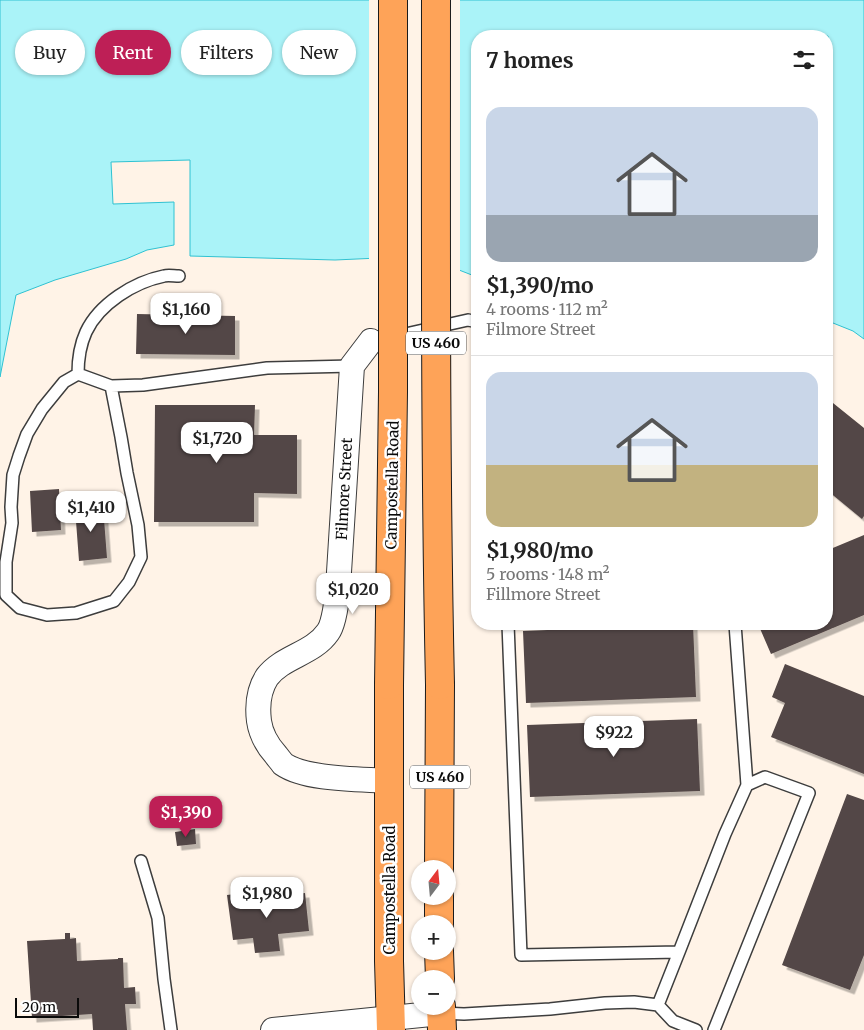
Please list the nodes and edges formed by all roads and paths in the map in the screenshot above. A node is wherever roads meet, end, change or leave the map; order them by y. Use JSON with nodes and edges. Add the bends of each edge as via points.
{"nodes":[{"id":1,"x":393,"y":0,"type":"edge"},
{"id":2,"x":436,"y":0,"type":"edge"},
{"id":3,"x":179,"y":276,"type":"dead end"},
{"id":4,"x":471,"y":321,"type":"edge"},
{"id":5,"x":371,"y":341,"type":"joint"},
{"id":6,"x":352,"y":366,"type":"junction"},
{"id":7,"x":78,"y":374,"type":"junction"},
{"id":8,"x":111,"y":386,"type":"junction"},
{"id":9,"x":508,"y":630,"type":"edge"},
{"id":10,"x":735,"y":630,"type":"edge"},
{"id":11,"x":388,"y":781,"type":"junction"},
{"id":12,"x":747,"y":785,"type":"junction"},
{"id":13,"x":440,"y":860,"type":"edge"},
{"id":14,"x":141,"y":861,"type":"dead end"},
{"id":15,"x":679,"y":952,"type":"junction"},
{"id":16,"x":658,"y":1005,"type":"junction"},
{"id":17,"x":441,"y":1017,"type":"edge"},
{"id":18,"x":390,"y":1024,"type":"edge"},
{"id":19,"x":171,"y":1030,"type":"edge"},
{"id":20,"x":273,"y":1030,"type":"edge"},
{"id":21,"x":696,"y":1030,"type":"edge"},
{"id":22,"x":714,"y":1030,"type":"edge"}],
"edges":[{"from":1,"to":11,"type":"main road","name":"Campostella Road","number":"US 460","bridge":true,"via":[[393,392]]},
{"from":2,"to":13,"type":"main road","number":"US 460","bridge":true},
{"from":3,"to":7,"type":"lane","via":[[165,276],[138,284],[102,309],[87,331],[79,353]]},
{"from":4,"to":5,"type":"lane"},
{"from":5,"to":6,"type":"street"},
{"from":6,"to":8,"type":"lane","via":[[267,368],[143,385]]},
{"from":6,"to":11,"type":"street","name":"Filmore Street","via":[[334,616],[329,631],[316,644],[280,664],[268,676],[260,689],[258,708],[260,728],[268,746],[283,764],[301,772],[327,777]]},
{"from":7,"to":8,"type":"lane"},
{"from":7,"to":8,"type":"lane","via":[[64,382],[42,410],[27,434],[13,476],[6,595],[20,608],[47,615],[76,613],[114,601],[129,582],[141,557],[138,525]]},
{"from":9,"to":15,"type":"lane","via":[[521,956]]},
{"from":10,"to":12,"type":"lane"},
{"from":11,"to":18,"type":"main road","name":"Campostella Road","number":"US 460"},
{"from":12,"to":15,"type":"lane"},
{"from":12,"to":22,"type":"lane","via":[[765,777],[809,793]]},
{"from":14,"to":19,"type":"lane","via":[[158,918]]},
{"from":15,"to":16,"type":"lane"},
{"from":16,"to":17,"type":"lane","via":[[605,1003]]},
{"from":16,"to":21,"type":"lane","via":[[673,1021]]},
{"from":17,"to":18,"type":"street"},
{"from":18,"to":20,"type":"street"}]}
